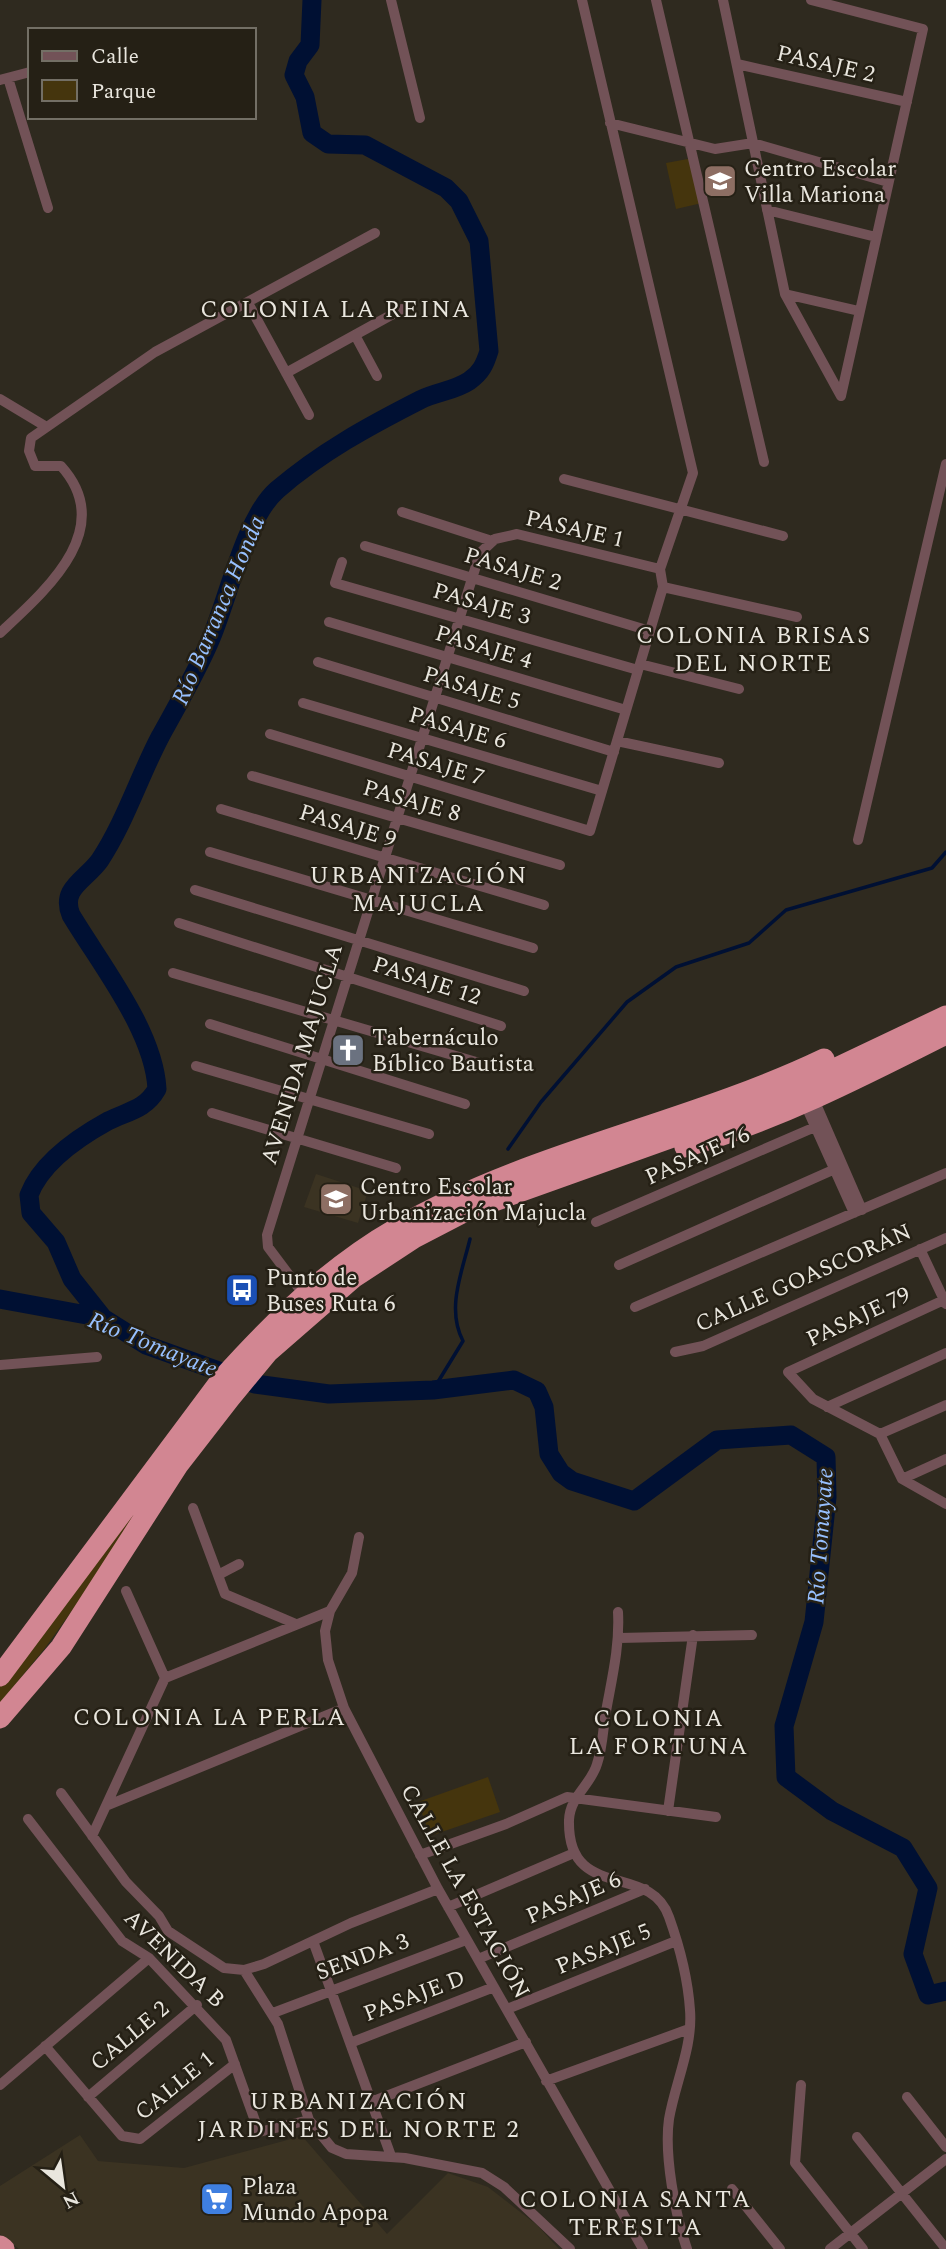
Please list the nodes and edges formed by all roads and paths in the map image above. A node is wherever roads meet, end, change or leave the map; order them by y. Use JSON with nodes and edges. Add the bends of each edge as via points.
{"nodes":[{"id":1,"x":391,"y":0,"type":"edge"},
{"id":2,"x":582,"y":0,"type":"edge"},
{"id":3,"x":656,"y":0,"type":"edge"},
{"id":4,"x":723,"y":0,"type":"edge"},
{"id":5,"x":811,"y":0,"type":"edge"},
{"id":6,"x":737,"y":64,"type":"junction"},
{"id":7,"x":28,"y":73,"type":"edge"},
{"id":8,"x":4,"y":79,"type":"edge"},
{"id":9,"x":906,"y":102,"type":"junction"},
{"id":10,"x":420,"y":118,"type":"dead end"},
{"id":11,"x":610,"y":123,"type":"junction"},
{"id":12,"x":689,"y":141,"type":"junction"},
{"id":13,"x":753,"y":143,"type":"junction"},
{"id":14,"x":888,"y":182,"type":"junction"},
{"id":15,"x":48,"y":208,"type":"dead end"},
{"id":16,"x":767,"y":210,"type":"junction"},
{"id":17,"x":374,"y":233,"type":"dead end"},
{"id":18,"x":876,"y":237,"type":"junction"},
{"id":19,"x":785,"y":295,"type":"junction"},
{"id":20,"x":248,"y":303,"type":"junction"},
{"id":21,"x":402,"y":309,"type":"dead end"},
{"id":22,"x":859,"y":310,"type":"junction"},
{"id":23,"x":355,"y":335,"type":"junction"},
{"id":24,"x":286,"y":373,"type":"junction"},
{"id":25,"x":377,"y":376,"type":"dead end"},
{"id":26,"x":0,"y":399,"type":"edge"},
{"id":27,"x":309,"y":415,"type":"dead end"},
{"id":28,"x":45,"y":426,"type":"junction"},
{"id":29,"x":764,"y":462,"type":"dead end"},
{"id":30,"x":946,"y":464,"type":"edge"},
{"id":31,"x":564,"y":479,"type":"dead end"},
{"id":32,"x":681,"y":507,"type":"junction"},
{"id":33,"x":402,"y":512,"type":"dead end"},
{"id":34,"x":783,"y":536,"type":"dead end"},
{"id":35,"x":492,"y":541,"type":"junction"},
{"id":36,"x":365,"y":546,"type":"dead end"},
{"id":37,"x":342,"y":562,"type":"dead end"},
{"id":38,"x":660,"y":569,"type":"junction"},
{"id":39,"x":472,"y":578,"type":"junction"},
{"id":40,"x":663,"y":587,"type":"junction"},
{"id":41,"x":797,"y":617,"type":"dead end"},
{"id":42,"x":460,"y":619,"type":"junction"},
{"id":43,"x":329,"y":622,"type":"dead end"},
{"id":44,"x":650,"y":631,"type":"junction"},
{"id":45,"x":0,"y":633,"type":"edge"},
{"id":46,"x":448,"y":657,"type":"junction"},
{"id":47,"x":318,"y":662,"type":"dead end"},
{"id":48,"x":639,"y":667,"type":"junction"},
{"id":49,"x":739,"y":689,"type":"dead end"},
{"id":50,"x":435,"y":698,"type":"junction"},
{"id":51,"x":303,"y":703,"type":"dead end"},
{"id":52,"x":626,"y":710,"type":"junction"},
{"id":53,"x":270,"y":734,"type":"dead end"},
{"id":54,"x":422,"y":738,"type":"junction"},
{"id":55,"x":615,"y":746,"type":"junction"},
{"id":56,"x":719,"y":763,"type":"dead end"},
{"id":57,"x":253,"y":776,"type":"dead end"},
{"id":58,"x":410,"y":777,"type":"junction"},
{"id":59,"x":602,"y":791,"type":"junction"},
{"id":60,"x":221,"y":809,"type":"dead end"},
{"id":61,"x":397,"y":818,"type":"junction"},
{"id":62,"x":858,"y":840,"type":"dead end"},
{"id":63,"x":210,"y":852,"type":"dead end"},
{"id":64,"x":384,"y":858,"type":"junction"},
{"id":65,"x":559,"y":865,"type":"dead end"},
{"id":66,"x":194,"y":890,"type":"dead end"},
{"id":67,"x":371,"y":900,"type":"junction"},
{"id":68,"x":544,"y":905,"type":"dead end"},
{"id":69,"x":179,"y":923,"type":"dead end"},
{"id":70,"x":359,"y":939,"type":"junction"},
{"id":71,"x":533,"y":948,"type":"dead end"},
{"id":72,"x":173,"y":972,"type":"dead end"},
{"id":73,"x":347,"y":977,"type":"junction"},
{"id":74,"x":524,"y":990,"type":"dead end"},
{"id":75,"x":946,"y":1000,"type":"edge"},
{"id":76,"x":946,"y":1016,"type":"edge"},
{"id":77,"x":333,"y":1020,"type":"junction"},
{"id":78,"x":210,"y":1024,"type":"dead end"},
{"id":79,"x":502,"y":1026,"type":"dead end"},
{"id":80,"x":946,"y":1034,"type":"edge"},
{"id":81,"x":321,"y":1059,"type":"junction"},
{"id":82,"x":483,"y":1064,"type":"dead end"},
{"id":83,"x":196,"y":1066,"type":"dead end"},
{"id":84,"x":309,"y":1099,"type":"junction"},
{"id":85,"x":811,"y":1101,"type":"junction"},
{"id":86,"x":465,"y":1104,"type":"dead end"},
{"id":87,"x":212,"y":1113,"type":"dead end"},
{"id":88,"x":815,"y":1127,"type":"junction"},
{"id":89,"x":429,"y":1134,"type":"dead end"},
{"id":90,"x":296,"y":1138,"type":"junction"},
{"id":91,"x":396,"y":1168,"type":"dead end"},
{"id":92,"x":581,"y":1168,"type":"junction"},
{"id":93,"x":835,"y":1169,"type":"junction"},
{"id":94,"x":946,"y":1173,"type":"edge"},
{"id":95,"x":858,"y":1211,"type":"junction"},
{"id":96,"x":596,"y":1222,"type":"dead end"},
{"id":97,"x":946,"y":1238,"type":"edge"},
{"id":98,"x":920,"y":1249,"type":"junction"},
{"id":99,"x":619,"y":1265,"type":"dead end"},
{"id":100,"x":945,"y":1301,"type":"edge"},
{"id":101,"x":304,"y":1303,"type":"junction"},
{"id":102,"x":635,"y":1307,"type":"dead end"},
{"id":103,"x":675,"y":1352,"type":"dead end"},
{"id":104,"x":946,"y":1353,"type":"edge"},
{"id":105,"x":97,"y":1357,"type":"dead end"},
{"id":106,"x":0,"y":1365,"type":"edge"},
{"id":107,"x":946,"y":1405,"type":"edge"},
{"id":108,"x":827,"y":1407,"type":"junction"},
{"id":109,"x":880,"y":1434,"type":"junction"},
{"id":110,"x":946,"y":1459,"type":"edge"},
{"id":111,"x":171,"y":1460,"type":"junction"},
{"id":112,"x":902,"y":1479,"type":"junction"},
{"id":113,"x":946,"y":1504,"type":"edge"},
{"id":114,"x":193,"y":1508,"type":"dead end"},
{"id":115,"x":359,"y":1537,"type":"dead end"},
{"id":116,"x":239,"y":1564,"type":"dead end"},
{"id":117,"x":218,"y":1574,"type":"junction"},
{"id":118,"x":126,"y":1591,"type":"dead end"},
{"id":119,"x":330,"y":1611,"type":"junction"},
{"id":120,"x":618,"y":1612,"type":"dead end"},
{"id":121,"x":296,"y":1624,"type":"junction"},
{"id":122,"x":693,"y":1635,"type":"junction"},
{"id":123,"x":752,"y":1635,"type":"dead end"},
{"id":124,"x":619,"y":1638,"type":"junction"},
{"id":125,"x":3,"y":1672,"type":"edge"},
{"id":126,"x":164,"y":1678,"type":"junction"},
{"id":127,"x":20,"y":1696,"type":"junction"},
{"id":128,"x":344,"y":1707,"type":"junction"},
{"id":129,"x":0,"y":1718,"type":"edge"},
{"id":130,"x":0,"y":1725,"type":"edge"},
{"id":131,"x":61,"y":1793,"type":"dead end"},
{"id":132,"x":575,"y":1799,"type":"junction"},
{"id":133,"x":106,"y":1806,"type":"junction"},
{"id":134,"x":668,"y":1811,"type":"junction"},
{"id":135,"x":716,"y":1817,"type":"dead end"},
{"id":136,"x":28,"y":1819,"type":"dead end"},
{"id":137,"x":93,"y":1836,"type":"junction"},
{"id":138,"x":575,"y":1853,"type":"junction"},
{"id":139,"x":420,"y":1855,"type":"junction"},
{"id":140,"x":438,"y":1889,"type":"junction"},
{"id":141,"x":645,"y":1889,"type":"junction"},
{"id":142,"x":448,"y":1907,"type":"junction"},
{"id":143,"x":466,"y":1940,"type":"junction"},
{"id":144,"x":313,"y":1941,"type":"junction"},
{"id":145,"x":676,"y":1941,"type":"junction"},
{"id":146,"x":149,"y":1958,"type":"junction"},
{"id":147,"x":478,"y":1959,"type":"junction"},
{"id":148,"x":244,"y":1970,"type":"junction"},
{"id":149,"x":494,"y":1987,"type":"junction"},
{"id":150,"x":330,"y":1989,"type":"junction"},
{"id":151,"x":197,"y":2005,"type":"junction"},
{"id":152,"x":507,"y":2009,"type":"junction"},
{"id":153,"x":272,"y":2013,"type":"junction"},
{"id":154,"x":689,"y":2029,"type":"junction"},
{"id":155,"x":526,"y":2042,"type":"junction"},
{"id":156,"x":350,"y":2043,"type":"junction"},
{"id":157,"x":45,"y":2046,"type":"junction"},
{"id":158,"x":235,"y":2064,"type":"junction"},
{"id":159,"x":546,"y":2081,"type":"junction"},
{"id":160,"x":0,"y":2085,"type":"edge"},
{"id":161,"x":801,"y":2085,"type":"dead end"},
{"id":162,"x":88,"y":2096,"type":"junction"},
{"id":163,"x":908,"y":2097,"type":"dead end"},
{"id":164,"x":371,"y":2102,"type":"junction"},
{"id":165,"x":309,"y":2120,"type":"junction"},
{"id":166,"x":857,"y":2137,"type":"dead end"},
{"id":167,"x":946,"y":2147,"type":"edge"},
{"id":168,"x":391,"y":2156,"type":"junction"},
{"id":169,"x":946,"y":2159,"type":"edge"},
{"id":170,"x":732,"y":2189,"type":"dead end"},
{"id":171,"x":902,"y":2193,"type":"junction"},
{"id":172,"x":850,"y":2233,"type":"junction"},
{"id":173,"x":570,"y":2249,"type":"edge"},
{"id":174,"x":643,"y":2249,"type":"edge"},
{"id":175,"x":687,"y":2249,"type":"edge"},
{"id":176,"x":780,"y":2249,"type":"edge"},
{"id":177,"x":830,"y":2249,"type":"edge"},
{"id":178,"x":863,"y":2249,"type":"edge"},
{"id":179,"x":946,"y":2249,"type":"edge"}],
"edges":[{"from":1,"to":10,"type":"street"},
{"from":2,"to":11,"type":"street"},
{"from":3,"to":12,"type":"street"},
{"from":4,"to":6,"type":"street"},
{"from":5,"to":9,"type":"street","via":[[923,29]]},
{"from":6,"to":9,"type":"street","name":"PASAJE 2"},
{"from":6,"to":13,"type":"street"},
{"from":7,"to":8,"type":"street"},
{"from":8,"to":15,"type":"street"},
{"from":9,"to":14,"type":"street"},
{"from":11,"to":12,"type":"street"},
{"from":11,"to":32,"type":"street","via":[[693,473]]},
{"from":12,"to":13,"type":"street","via":[[715,149]]},
{"from":12,"to":29,"type":"street"},
{"from":13,"to":14,"type":"street"},
{"from":13,"to":16,"type":"street"},
{"from":14,"to":18,"type":"street"},
{"from":16,"to":18,"type":"street"},
{"from":16,"to":19,"type":"street"},
{"from":17,"to":20,"type":"street"},
{"from":18,"to":22,"type":"street"},
{"from":19,"to":22,"type":"street"},
{"from":19,"to":22,"type":"street","via":[[841,396]]},
{"from":20,"to":24,"type":"street"},
{"from":20,"to":28,"type":"street","via":[[155,352]]},
{"from":21,"to":23,"type":"street"},
{"from":23,"to":24,"type":"street"},
{"from":23,"to":25,"type":"street"},
{"from":24,"to":27,"type":"street"},
{"from":26,"to":28,"type":"street"},
{"from":28,"to":45,"type":"street","via":[[31,438],[30,460],[35,466],[61,466],[75,481],[82,519],[74,552],[47,590]]},
{"from":30,"to":62,"type":"street"},
{"from":31,"to":32,"type":"street"},
{"from":32,"to":34,"type":"street"},
{"from":32,"to":38,"type":"street"},
{"from":33,"to":35,"type":"street","name":"PASAJE 1"},
{"from":35,"to":38,"type":"street","name":"PASAJE 1","via":[[517,534]]},
{"from":35,"to":39,"type":"street","name":"AVENIDA MAJUCLA","via":[[480,553]]},
{"from":36,"to":39,"type":"street","name":"PASAJE 2"},
{"from":37,"to":42,"type":"street","name":"PASAJE 3","via":[[335,583]]},
{"from":38,"to":40,"type":"street"},
{"from":39,"to":42,"type":"street","name":"AVENIDA MAJUCLA"},
{"from":39,"to":44,"type":"street","name":"PASAJE 2"},
{"from":40,"to":41,"type":"street"},
{"from":40,"to":44,"type":"street"},
{"from":42,"to":46,"type":"street","name":"AVENIDA MAJUCLA"},
{"from":42,"to":48,"type":"street","name":"PASAJE 3"},
{"from":43,"to":46,"type":"street","name":"PASAJE 4"},
{"from":44,"to":48,"type":"street"},
{"from":46,"to":50,"type":"street","name":"AVENIDA MAJUCLA"},
{"from":46,"to":52,"type":"street","name":"PASAJE 4"},
{"from":47,"to":50,"type":"street","name":"PASAJE 5"},
{"from":48,"to":49,"type":"street"},
{"from":48,"to":52,"type":"street"},
{"from":50,"to":54,"type":"street","name":"AVENIDA MAJUCLA"},
{"from":50,"to":55,"type":"street","name":"PASAJE 5"},
{"from":51,"to":54,"type":"street","name":"PASAJE 6"},
{"from":52,"to":55,"type":"street"},
{"from":53,"to":58,"type":"street","name":"PASAJE 7"},
{"from":54,"to":58,"type":"street","name":"AVENIDA MAJUCLA"},
{"from":54,"to":59,"type":"street","name":"PASAJE 6"},
{"from":55,"to":56,"type":"street"},
{"from":55,"to":59,"type":"street"},
{"from":57,"to":61,"type":"street","name":"PASAJE 8"},
{"from":58,"to":59,"type":"street","name":"PASAJE 7","via":[[590,831]]},
{"from":58,"to":61,"type":"street","name":"AVENIDA MAJUCLA"},
{"from":60,"to":64,"type":"street","name":"PASAJE 9"},
{"from":61,"to":64,"type":"street","name":"AVENIDA MAJUCLA"},
{"from":61,"to":65,"type":"street","name":"PASAJE 8"},
{"from":63,"to":67,"type":"street"},
{"from":64,"to":67,"type":"street","name":"AVENIDA MAJUCLA"},
{"from":64,"to":68,"type":"street","name":"PASAJE 9"},
{"from":66,"to":70,"type":"street"},
{"from":67,"to":70,"type":"street","name":"AVENIDA MAJUCLA"},
{"from":67,"to":71,"type":"street"},
{"from":69,"to":73,"type":"street","name":"PASAJE 12"},
{"from":70,"to":73,"type":"street","name":"AVENIDA MAJUCLA"},
{"from":70,"to":74,"type":"street"},
{"from":72,"to":77,"type":"street"},
{"from":73,"to":77,"type":"street","name":"AVENIDA MAJUCLA"},
{"from":73,"to":79,"type":"street","name":"PASAJE 12"},
{"from":75,"to":101,"type":"highway","via":[[768,1084],[448,1202],[379,1239]]},
{"from":76,"to":92,"type":"highway","via":[[748,1110]]},
{"from":77,"to":81,"type":"street","name":"AVENIDA MAJUCLA"},
{"from":77,"to":82,"type":"street"},
{"from":78,"to":81,"type":"street"},
{"from":80,"to":85,"type":"highway"},
{"from":81,"to":84,"type":"street","name":"AVENIDA MAJUCLA"},
{"from":81,"to":86,"type":"street"},
{"from":83,"to":84,"type":"street"},
{"from":84,"to":89,"type":"street"},
{"from":84,"to":90,"type":"street","name":"AVENIDA MAJUCLA"},
{"from":85,"to":88,"type":"street"},
{"from":85,"to":92,"type":"highway","via":[[676,1150]]},
{"from":85,"to":95,"type":"street"},
{"from":87,"to":90,"type":"street"},
{"from":88,"to":93,"type":"street"},
{"from":88,"to":96,"type":"street","name":"PASAJE 76"},
{"from":90,"to":91,"type":"street"},
{"from":90,"to":101,"type":"street","name":"AVENIDA MAJUCLA","via":[[266,1241]]},
{"from":92,"to":101,"type":"highway","via":[[436,1226]]},
{"from":93,"to":95,"type":"street"},
{"from":93,"to":99,"type":"street"},
{"from":94,"to":95,"type":"street"},
{"from":95,"to":102,"type":"street"},
{"from":97,"to":98,"type":"street","name":"CALLE GOASCORÁN"},
{"from":98,"to":100,"type":"street"},
{"from":98,"to":103,"type":"street","name":"CALLE GOASCORÁN","via":[[702,1346]]},
{"from":100,"to":108,"type":"street","name":"PASAJE 79","via":[[788,1372],[805,1392]]},
{"from":101,"to":111,"type":"highway","via":[[237,1362]]},
{"from":104,"to":108,"type":"street"},
{"from":105,"to":106,"type":"street"},
{"from":107,"to":109,"type":"street"},
{"from":108,"to":109,"type":"street"},
{"from":109,"to":112,"type":"street"},
{"from":110,"to":112,"type":"street"},
{"from":111,"to":125,"type":"highway"},
{"from":111,"to":127,"type":"highway","via":[[93,1601]]},
{"from":112,"to":113,"type":"street"},
{"from":114,"to":117,"type":"street"},
{"from":115,"to":119,"type":"street","name":"CALLE LA ESTACIÓN","via":[[352,1573]]},
{"from":116,"to":117,"type":"street"},
{"from":117,"to":121,"type":"street","via":[[225,1594]]},
{"from":118,"to":126,"type":"street"},
{"from":119,"to":121,"type":"street"},
{"from":119,"to":128,"type":"street","name":"CALLE LA ESTACIÓN","via":[[325,1643]]},
{"from":120,"to":124,"type":"street"},
{"from":121,"to":126,"type":"street"},
{"from":122,"to":123,"type":"street"},
{"from":122,"to":124,"type":"street"},
{"from":122,"to":134,"type":"street"},
{"from":124,"to":132,"type":"street","via":[[597,1764]]},
{"from":126,"to":133,"type":"street"},
{"from":127,"to":129,"type":"highway"},
{"from":127,"to":130,"type":"highway"},
{"from":128,"to":133,"type":"street"},
{"from":128,"to":139,"type":"street","name":"CALLE LA ESTACIÓN"},
{"from":131,"to":137,"type":"street"},
{"from":132,"to":134,"type":"street"},
{"from":132,"to":138,"type":"street","via":[[569,1819]]},
{"from":132,"to":139,"type":"street","via":[[566,1797]]},
{"from":133,"to":137,"type":"street"},
{"from":134,"to":135,"type":"street"},
{"from":136,"to":146,"type":"street","name":"AVENIDA B","via":[[122,1941]]},
{"from":137,"to":148,"type":"street","via":[[167,1931],[224,1968]]},
{"from":138,"to":141,"type":"street","via":[[589,1872]]},
{"from":138,"to":142,"type":"street"},
{"from":139,"to":140,"type":"street","name":"CALLE LA ESTACIÓN"},
{"from":140,"to":142,"type":"street","name":"CALLE LA ESTACIÓN"},
{"from":140,"to":144,"type":"street"},
{"from":141,"to":145,"type":"street","via":[[663,1904]]},
{"from":141,"to":147,"type":"street","name":"PASAJE 6"},
{"from":142,"to":143,"type":"street","name":"CALLE LA ESTACIÓN"},
{"from":143,"to":147,"type":"street","name":"CALLE LA ESTACIÓN"},
{"from":143,"to":150,"type":"street","name":"SENDA 3"},
{"from":144,"to":148,"type":"street"},
{"from":144,"to":150,"type":"street"},
{"from":145,"to":152,"type":"street","name":"PASAJE 5"},
{"from":145,"to":154,"type":"street","via":[[690,2010]]},
{"from":146,"to":151,"type":"street","name":"AVENIDA B"},
{"from":146,"to":157,"type":"street"},
{"from":147,"to":149,"type":"street","name":"CALLE LA ESTACIÓN"},
{"from":148,"to":153,"type":"street"},
{"from":149,"to":152,"type":"street","name":"CALLE LA ESTACIÓN"},
{"from":149,"to":156,"type":"street","name":"PASAJE D"},
{"from":150,"to":153,"type":"street","name":"SENDA 3"},
{"from":150,"to":156,"type":"street"},
{"from":151,"to":158,"type":"street","name":"AVENIDA B","via":[[226,2040]]},
{"from":151,"to":162,"type":"street","name":"CALLE 2"},
{"from":152,"to":155,"type":"street","name":"CALLE LA ESTACIÓN"},
{"from":153,"to":165,"type":"street"},
{"from":154,"to":159,"type":"street"},
{"from":154,"to":175,"type":"street","via":[[669,2131],[676,2214]]},
{"from":155,"to":159,"type":"street","name":"CALLE LA ESTACIÓN"},
{"from":155,"to":164,"type":"street"},
{"from":156,"to":164,"type":"street"},
{"from":157,"to":160,"type":"street"},
{"from":157,"to":162,"type":"street"},
{"from":158,"to":162,"type":"street","name":"CALLE 1","via":[[140,2139],[122,2136]]},
{"from":158,"to":165,"type":"street","name":"AVENIDA B","via":[[259,2132]]},
{"from":159,"to":174,"type":"street","name":"CALLE LA ESTACIÓN"},
{"from":161,"to":172,"type":"street","via":[[795,2163]]},
{"from":163,"to":167,"type":"street"},
{"from":164,"to":168,"type":"street"},
{"from":165,"to":168,"type":"street","via":[[339,2151]]},
{"from":166,"to":171,"type":"street"},
{"from":168,"to":173,"type":"street","via":[[482,2173],[504,2187]]},
{"from":169,"to":171,"type":"street"},
{"from":170,"to":176,"type":"street"},
{"from":171,"to":172,"type":"street"},
{"from":171,"to":179,"type":"street"},
{"from":172,"to":177,"type":"street"},
{"from":172,"to":178,"type":"street"}]}
